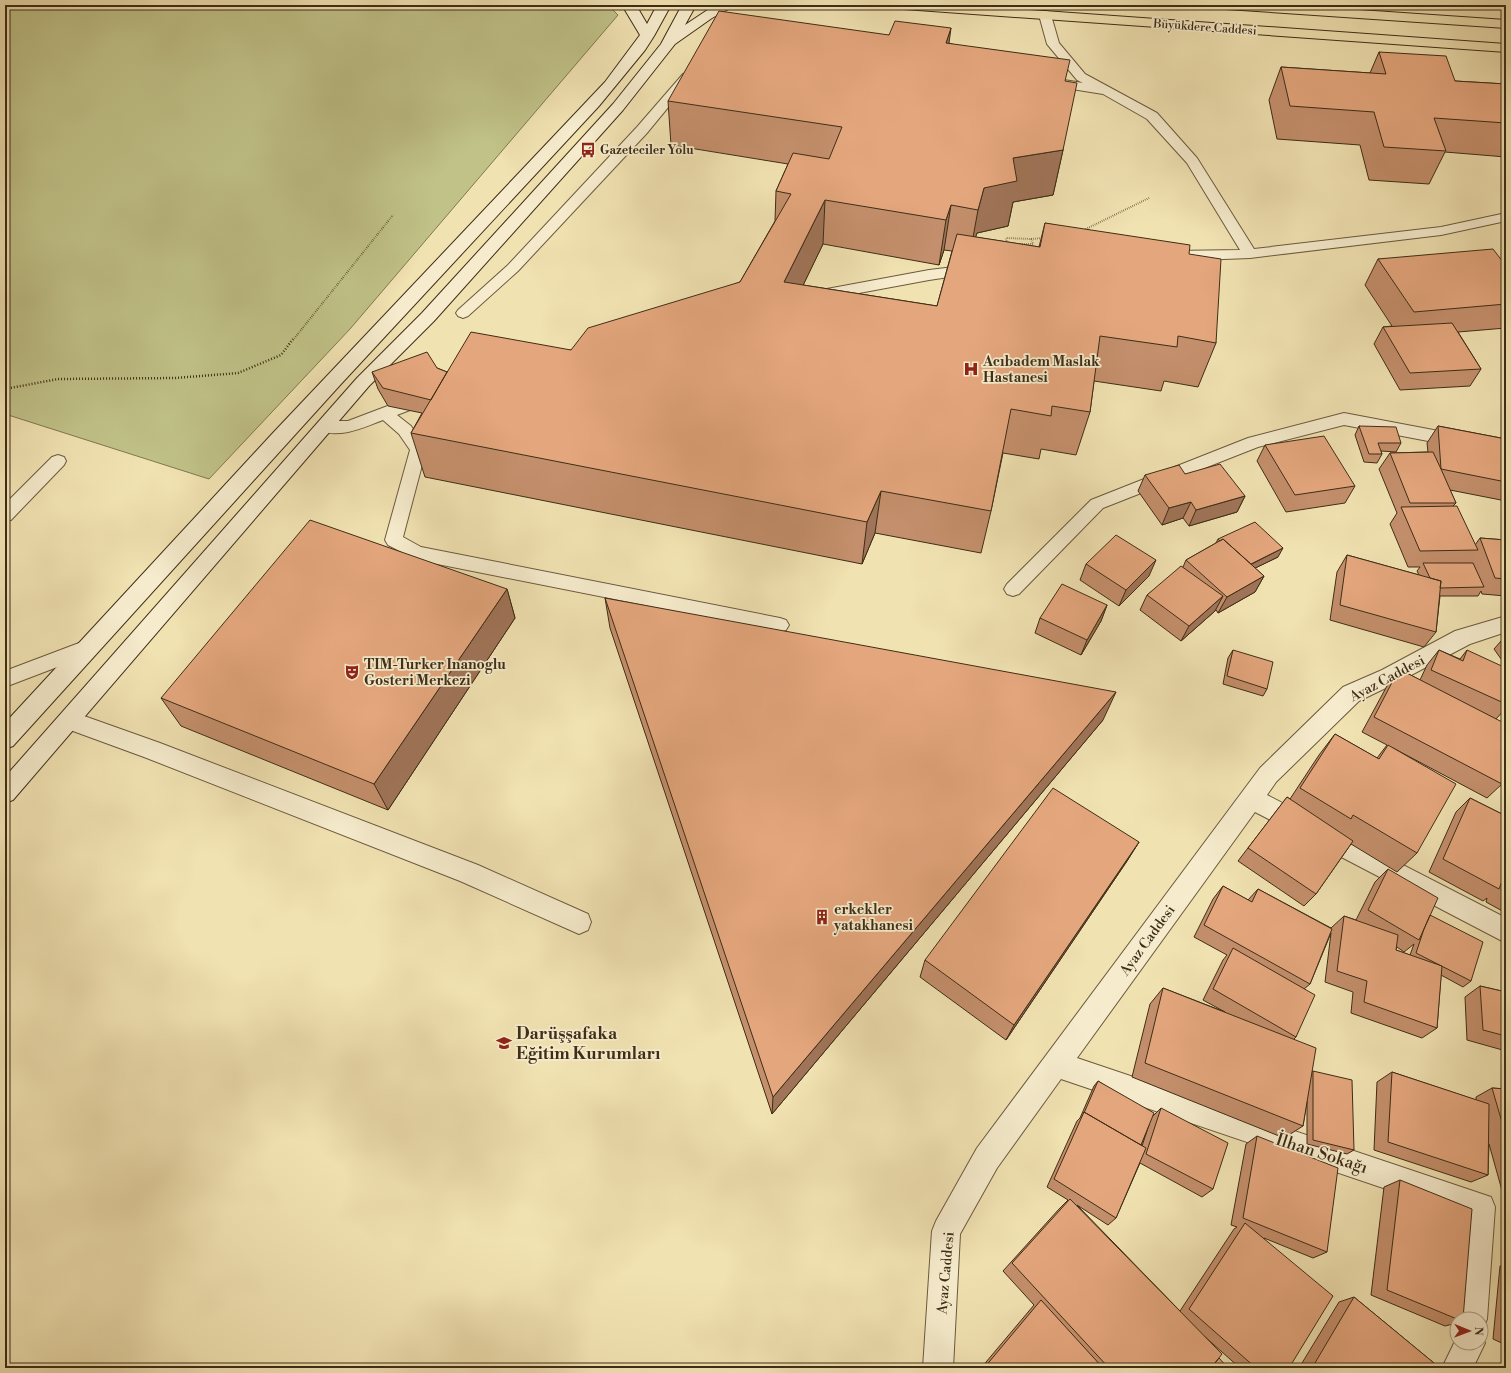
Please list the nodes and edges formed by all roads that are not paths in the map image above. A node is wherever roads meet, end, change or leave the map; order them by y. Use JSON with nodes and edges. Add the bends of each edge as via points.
{"nodes":[{"id":1,"x":629,"y":5,"type":"edge"},
{"id":2,"x":664,"y":5,"type":"edge"},
{"id":3,"x":688,"y":5,"type":"edge"},
{"id":4,"x":725,"y":5,"type":"edge"},
{"id":5,"x":904,"y":5,"type":"edge"},
{"id":6,"x":1226,"y":5,"type":"edge"},
{"id":7,"x":1045,"y":15,"type":"junction"},
{"id":8,"x":1506,"y":24,"type":"edge"},
{"id":9,"x":647,"y":36,"type":"junction"},
{"id":10,"x":667,"y":45,"type":"junction"},
{"id":11,"x":1506,"y":48,"type":"edge"},
{"id":12,"x":697,"y":66,"type":"edge"},
{"id":13,"x":1036,"y":80,"type":"edge"},
{"id":14,"x":1107,"y":91,"type":"junction"},
{"id":15,"x":1506,"y":217,"type":"edge"},
{"id":16,"x":1250,"y":254,"type":"junction"},
{"id":17,"x":1157,"y":257,"type":"edge"},
{"id":18,"x":982,"y":268,"type":"edge"},
{"id":19,"x":800,"y":299,"type":"edge"},
{"id":20,"x":462,"y":313,"type":"dead end"},
{"id":21,"x":434,"y":394,"type":"edge"},
{"id":22,"x":385,"y":413,"type":"junction"},
{"id":23,"x":324,"y":427,"type":"junction"},
{"id":24,"x":1506,"y":454,"type":"edge"},
{"id":25,"x":58,"y":461,"type":"dead end"},
{"id":26,"x":5,"y":515,"type":"edge"},
{"id":27,"x":1013,"y":589,"type":"dead end"},
{"id":28,"x":1506,"y":624,"type":"edge"},
{"id":29,"x":780,"y":625,"type":"dead end"},
{"id":30,"x":87,"y":648,"type":"junction"},
{"id":31,"x":5,"y":679,"type":"edge"},
{"id":32,"x":70,"y":720,"type":"junction"},
{"id":33,"x":5,"y":739,"type":"edge"},
{"id":34,"x":5,"y":793,"type":"edge"},
{"id":35,"x":1251,"y":798,"type":"junction"},
{"id":36,"x":579,"y":922,"type":"dead end"},
{"id":37,"x":1506,"y":931,"type":"edge"},
{"id":38,"x":1056,"y":1064,"type":"junction"},
{"id":39,"x":1473,"y":1311,"type":"edge"},
{"id":40,"x":1466,"y":1351,"type":"edge"},
{"id":41,"x":938,"y":1368,"type":"edge"},
{"id":42,"x":1457,"y":1368,"type":"edge"}],
"edges":[{"from":1,"to":9,"type":"main road"},
{"from":2,"to":9,"type":"main road"},
{"from":3,"to":10,"type":"main road"},
{"from":4,"to":10,"type":"main road"},
{"from":5,"to":7,"type":"main road","name":"Büyükdere Caddesi"},
{"from":6,"to":8,"type":"main road","name":"Büyükdere Caddesi"},
{"from":7,"to":11,"type":"main road","name":"Büyükdere Caddesi"},
{"from":7,"to":14,"type":"lane","via":[[1053,44],[1081,77]]},
{"from":9,"to":30,"type":"main road","via":[[581,117],[233,487]]},
{"from":10,"to":23,"type":"main road","via":[[618,106],[428,317]]},
{"from":12,"to":20,"type":"lane","via":[[642,130],[513,268]]},
{"from":13,"to":14,"type":"lane"},
{"from":14,"to":16,"type":"lane","via":[[1152,116],[1192,161]]},
{"from":15,"to":16,"type":"lane","via":[[1441,231]]},
{"from":16,"to":17,"type":"lane"},
{"from":18,"to":19,"type":"lane","via":[[929,274]]},
{"from":21,"to":22,"type":"lane"},
{"from":22,"to":23,"type":"lane","via":[[348,427]]},
{"from":22,"to":29,"type":"lane","via":[[406,430],[418,450],[394,540],[417,553]]},
{"from":23,"to":32,"type":"main road"},
{"from":24,"to":27,"type":"lane","via":[[1465,442],[1344,419],[1254,442],[1097,504]]},
{"from":25,"to":26,"type":"lane"},
{"from":28,"to":35,"type":"main road","name":"Ayaz Caddesi","via":[[1463,637],[1400,682],[1351,694],[1268,775]]},
{"from":30,"to":31,"type":"lane"},
{"from":30,"to":33,"type":"main road"},
{"from":32,"to":34,"type":"main road"},
{"from":32,"to":36,"type":"main road","via":[[469,872]]},
{"from":35,"to":37,"type":"main road"},
{"from":35,"to":38,"type":"main road","name":"Ayaz Caddesi"},
{"from":38,"to":39,"type":"main road","name":"İlhan Sokağı","via":[[1481,1207]]},
{"from":38,"to":41,"type":"main road","name":"Ayaz Caddesi","via":[[987,1158],[946,1231]]},
{"from":40,"to":42,"type":"main road"}]}
